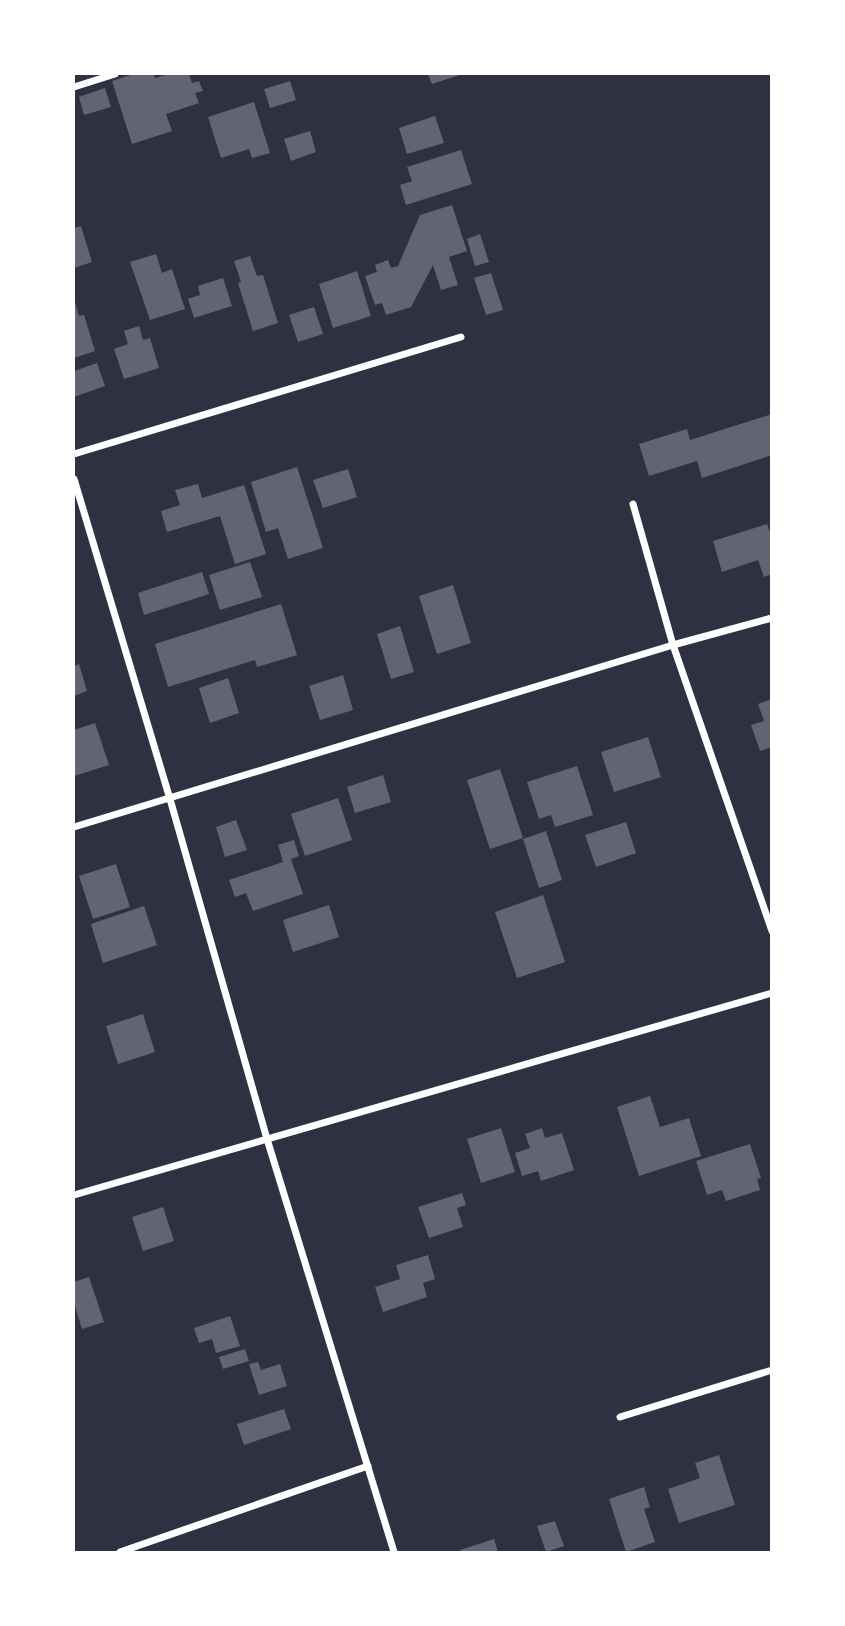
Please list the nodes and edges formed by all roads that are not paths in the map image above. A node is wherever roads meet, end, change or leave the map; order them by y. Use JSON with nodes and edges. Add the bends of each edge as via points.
{"nodes":[{"id":1,"x":115,"y":74,"type":"edge"},
{"id":2,"x":74,"y":87,"type":"edge"},
{"id":3,"x":461,"y":337,"type":"dead end"},
{"id":4,"x":74,"y":454,"type":"edge"},
{"id":5,"x":74,"y":479,"type":"edge"},
{"id":6,"x":633,"y":504,"type":"dead end"},
{"id":7,"x":772,"y":618,"type":"edge"},
{"id":8,"x":673,"y":645,"type":"junction"},
{"id":9,"x":170,"y":799,"type":"junction"},
{"id":10,"x":74,"y":827,"type":"edge"},
{"id":11,"x":772,"y":931,"type":"edge"},
{"id":12,"x":772,"y":993,"type":"edge"},
{"id":13,"x":267,"y":1139,"type":"junction"},
{"id":14,"x":74,"y":1195,"type":"edge"},
{"id":15,"x":772,"y":1370,"type":"edge"},
{"id":16,"x":620,"y":1417,"type":"dead end"},
{"id":17,"x":368,"y":1466,"type":"junction"},
{"id":18,"x":120,"y":1552,"type":"edge"},
{"id":19,"x":394,"y":1552,"type":"edge"}],
"edges":[{"from":1,"to":2,"type":"street"},
{"from":3,"to":4,"type":"street"},
{"from":5,"to":9,"type":"street"},
{"from":6,"to":8,"type":"street"},
{"from":7,"to":8,"type":"street"},
{"from":8,"to":9,"type":"street"},
{"from":8,"to":11,"type":"street"},
{"from":9,"to":10,"type":"street"},
{"from":9,"to":13,"type":"street"},
{"from":12,"to":13,"type":"street"},
{"from":13,"to":14,"type":"street"},
{"from":13,"to":17,"type":"street"},
{"from":15,"to":16,"type":"street"},
{"from":17,"to":18,"type":"street"},
{"from":17,"to":19,"type":"street"}]}
